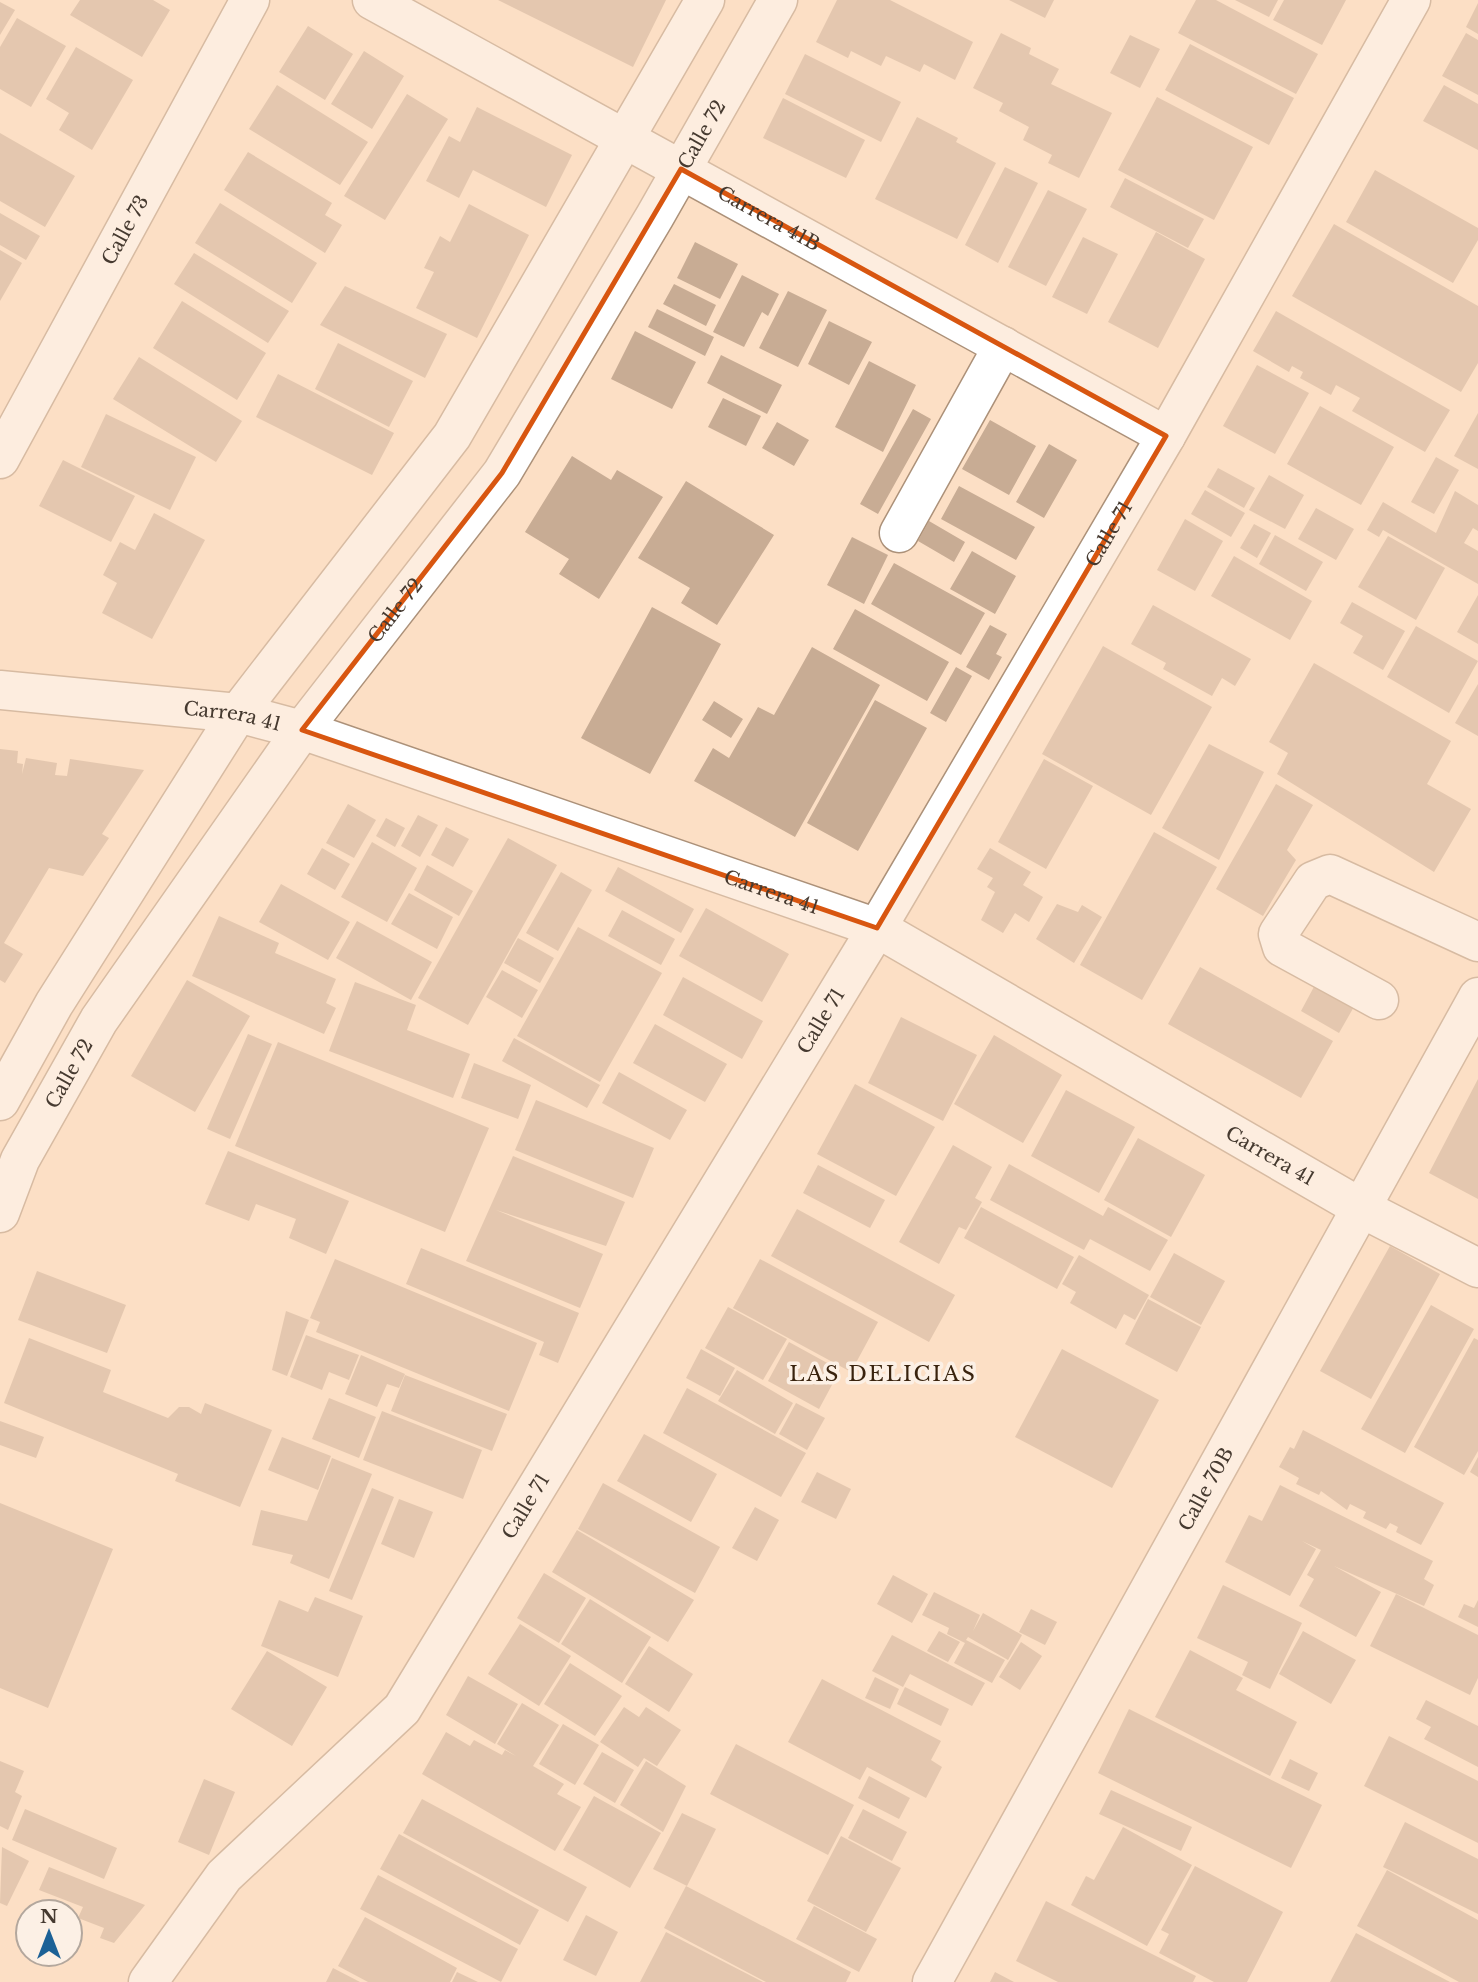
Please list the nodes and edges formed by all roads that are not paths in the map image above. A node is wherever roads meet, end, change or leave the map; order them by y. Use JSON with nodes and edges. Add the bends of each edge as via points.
{"nodes":[{"id":1,"x":250,"y":0,"type":"edge"},
{"id":2,"x":372,"y":0,"type":"edge"},
{"id":3,"x":705,"y":0,"type":"edge"},
{"id":4,"x":778,"y":0,"type":"edge"},
{"id":5,"x":1411,"y":0,"type":"edge"},
{"id":6,"x":625,"y":139,"type":"junction"},
{"id":7,"x":681,"y":169,"type":"junction"},
{"id":8,"x":1003,"y":346,"type":"junction"},
{"id":9,"x":1166,"y":436,"type":"junction"},
{"id":10,"x":0,"y":458,"type":"edge"},
{"id":11,"x":899,"y":533,"type":"dead end"},
{"id":12,"x":0,"y":690,"type":"edge"},
{"id":13,"x":238,"y":713,"type":"junction"},
{"id":14,"x":302,"y":730,"type":"junction"},
{"id":15,"x":877,"y":928,"type":"junction"},
{"id":16,"x":1478,"y":942,"type":"edge"},
{"id":17,"x":1478,"y":997,"type":"edge"},
{"id":18,"x":1379,"y":1000,"type":"dead end"},
{"id":19,"x":0,"y":1101,"type":"edge"},
{"id":20,"x":1363,"y":1209,"type":"junction"},
{"id":21,"x":0,"y":1213,"type":"edge"},
{"id":22,"x":1478,"y":1268,"type":"edge"},
{"id":23,"x":148,"y":1982,"type":"edge"},
{"id":24,"x":932,"y":1982,"type":"edge"}],
"edges":[{"from":1,"to":10,"type":"street","name":"Calle 73"},
{"from":2,"to":6,"type":"street","name":"Carrera 41B"},
{"from":3,"to":6,"type":"street"},
{"from":4,"to":7,"type":"street","name":"Calle 72"},
{"from":5,"to":9,"type":"street","name":"Calle 71"},
{"from":6,"to":7,"type":"street","name":"Carrera 41B"},
{"from":6,"to":13,"type":"street","via":[[452,436]]},
{"from":7,"to":8,"type":"street","name":"Carrera 41B"},
{"from":7,"to":14,"type":"street","name":"Calle 72","via":[[502,474]]},
{"from":8,"to":9,"type":"street","name":"Carrera 41B"},
{"from":8,"to":11,"type":"street"},
{"from":9,"to":15,"type":"street","name":"Calle 71"},
{"from":12,"to":13,"type":"street","name":"Carrera 41"},
{"from":13,"to":14,"type":"street","name":"Carrera 41"},
{"from":13,"to":19,"type":"street","via":[[54,1004]]},
{"from":14,"to":15,"type":"street","name":"Carrera 41"},
{"from":14,"to":21,"type":"street","name":"Calle 72","via":[[99,1020],[20,1160]]},
{"from":15,"to":20,"type":"street","name":"Carrera 41"},
{"from":15,"to":23,"type":"street","name":"Calle 71","via":[[401,1709],[224,1876]]},
{"from":16,"to":18,"type":"street","via":[[1330,874],[1313,881],[1278,934],[1282,947]]},
{"from":17,"to":20,"type":"street","name":"Calle 70B"},
{"from":20,"to":22,"type":"street","name":"Carrera 41"},
{"from":20,"to":24,"type":"street","name":"Calle 70B"}]}
